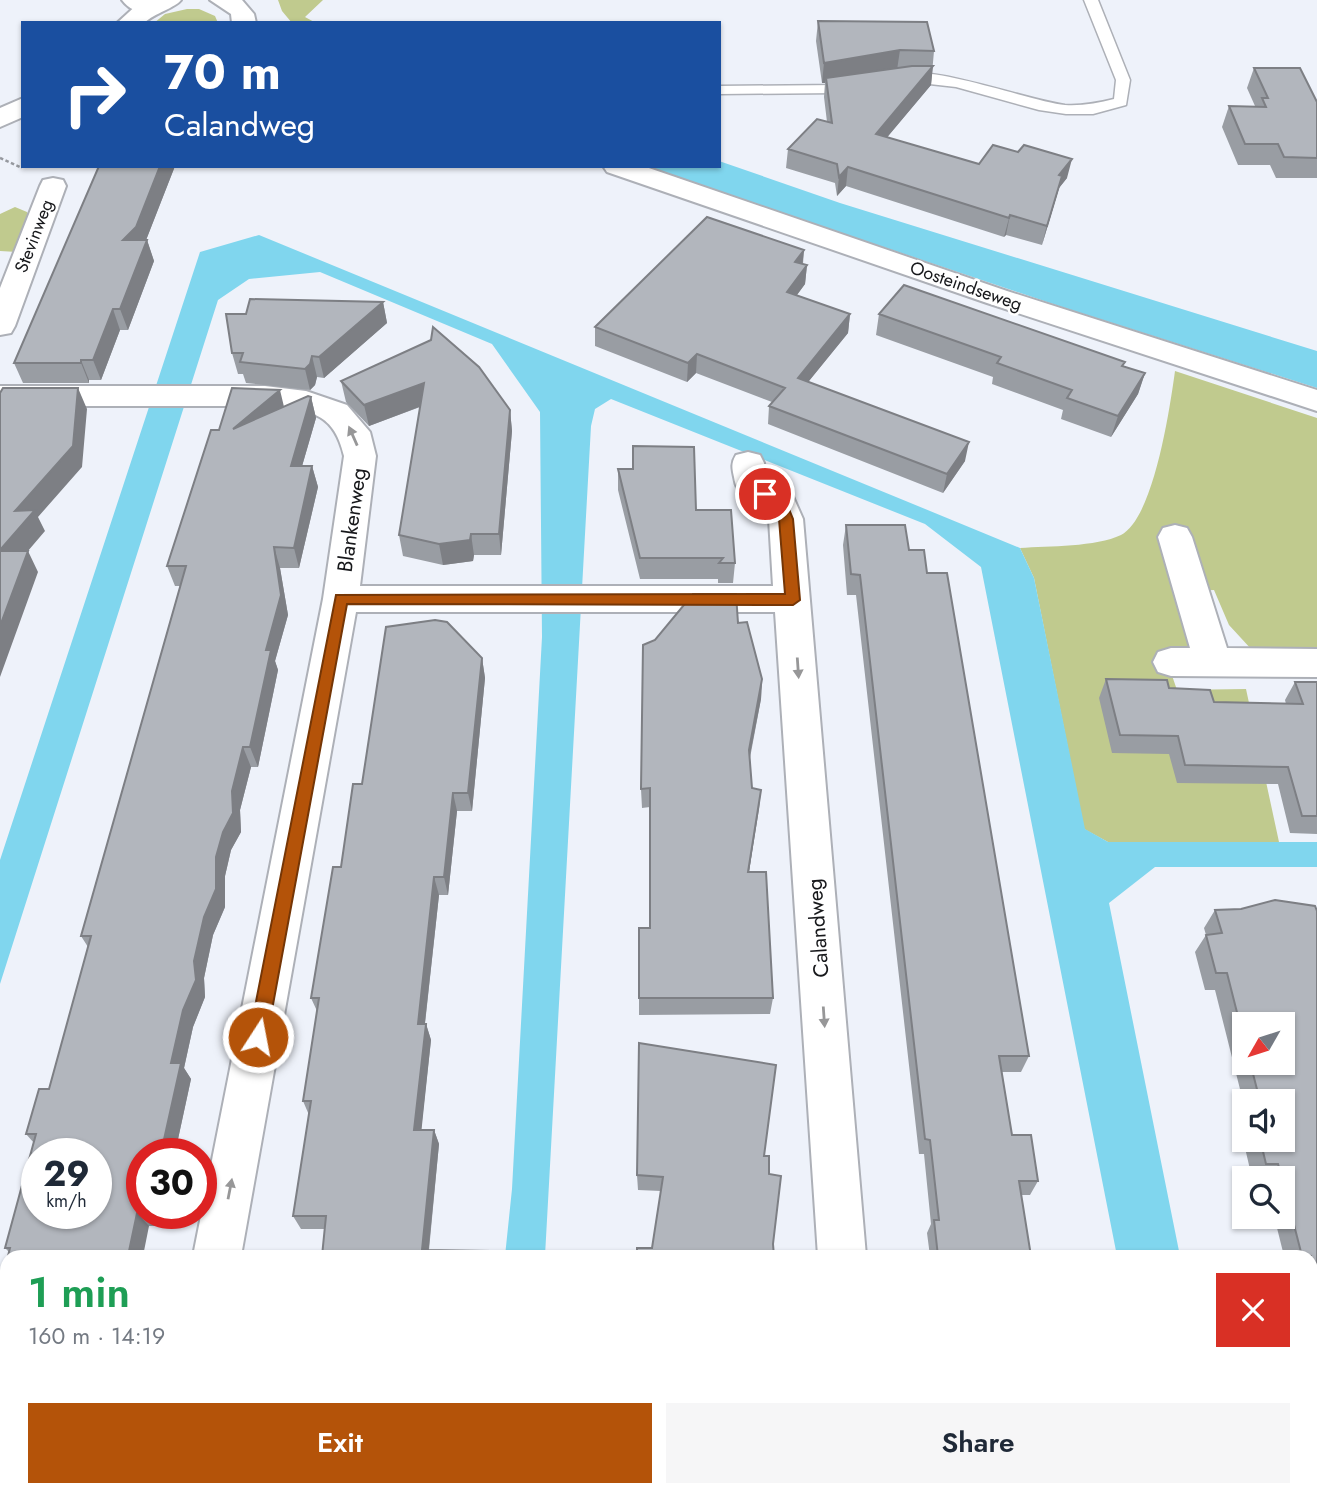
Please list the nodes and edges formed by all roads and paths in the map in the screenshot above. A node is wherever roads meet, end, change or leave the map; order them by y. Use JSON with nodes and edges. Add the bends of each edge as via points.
{"nodes":[{"id":1,"x":1091,"y":0,"type":"edge"},
{"id":2,"x":150,"y":2,"type":"edge"},
{"id":3,"x":131,"y":21,"type":"edge"},
{"id":4,"x":721,"y":90,"type":"edge"},
{"id":5,"x":21,"y":107,"type":"edge"},
{"id":6,"x":0,"y":119,"type":"edge"},
{"id":7,"x":0,"y":159,"type":"edge"},
{"id":8,"x":21,"y":167,"type":"edge"},
{"id":9,"x":622,"y":168,"type":"edge"},
{"id":10,"x":53,"y":186,"type":"dead end"},
{"id":11,"x":0,"y":326,"type":"edge"},
{"id":12,"x":0,"y":396,"type":"edge"},
{"id":13,"x":1317,"y":401,"type":"edge"},
{"id":14,"x":748,"y":463,"type":"dead end"},
{"id":15,"x":1175,"y":537,"type":"dead end"},
{"id":16,"x":341,"y":599,"type":"junction"},
{"id":17,"x":793,"y":600,"type":"junction"},
{"id":18,"x":1171,"y":662,"type":"dead end"},
{"id":19,"x":1213,"y":663,"type":"junction"},
{"id":20,"x":1317,"y":663,"type":"edge"},
{"id":21,"x":218,"y":1250,"type":"edge"},
{"id":22,"x":842,"y":1250,"type":"edge"}],
"edges":[{"from":1,"to":4,"type":"lane","via":[[1123,80],[1121,102],[1101,109],[1053,110],[930,78],[876,80],[838,89]]},
{"from":2,"to":3,"type":"street"},
{"from":5,"to":6,"type":"street"},
{"from":7,"to":8,"type":"path"},
{"from":9,"to":13,"type":"street","name":"Oosteindseweg"},
{"from":10,"to":11,"type":"street","name":"Stevinweg"},
{"from":16,"to":12,"type":"street","name":"Blankenweg","one_way":true,"via":[[360,456],[354,432],[337,412],[306,401],[265,396]]},
{"from":14,"to":17,"type":"street","name":"Calandweg","via":[[752,488],[779,500],[786,519]]},
{"from":15,"to":19,"type":"street"},
{"from":16,"to":17,"type":"street"},
{"from":21,"to":16,"type":"street","name":"Blankenweg","one_way":true},
{"from":17,"to":22,"type":"street","name":"Calandweg","one_way":true},
{"from":18,"to":19,"type":"street"},
{"from":19,"to":20,"type":"street"}]}
